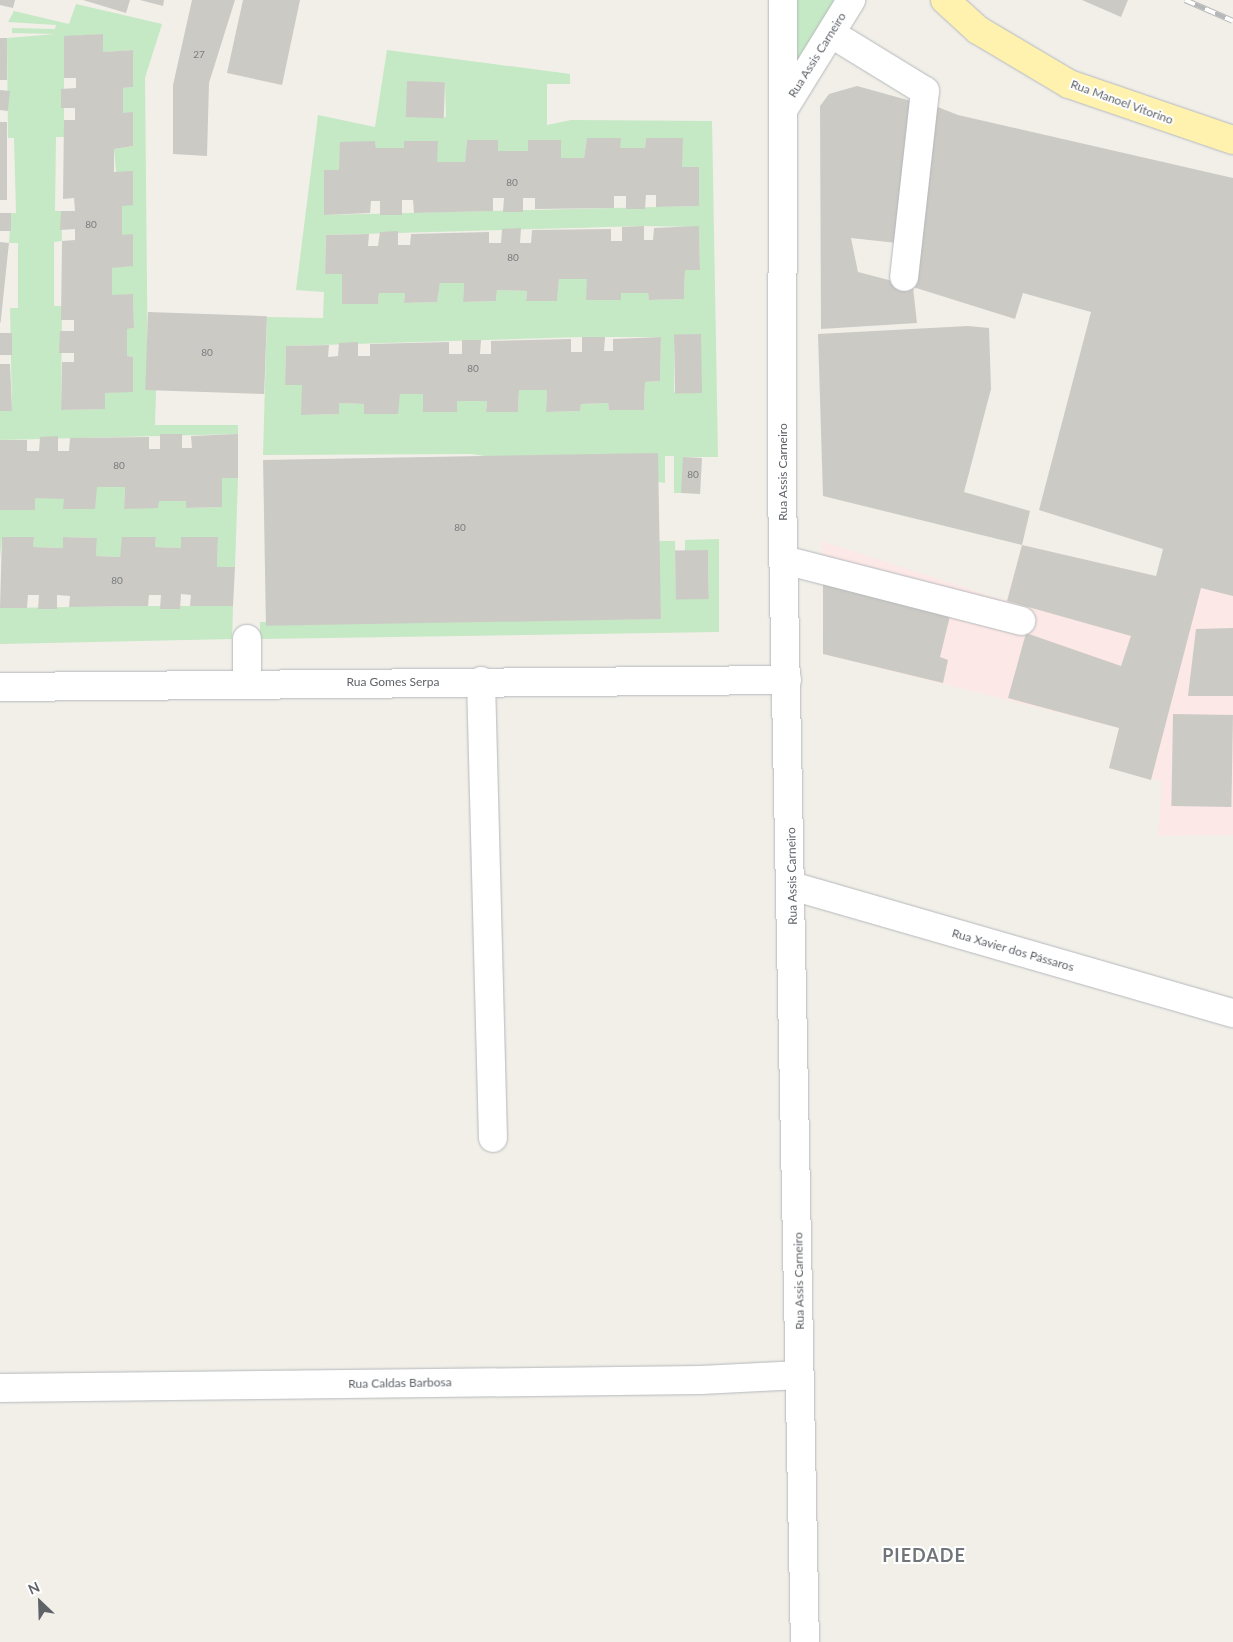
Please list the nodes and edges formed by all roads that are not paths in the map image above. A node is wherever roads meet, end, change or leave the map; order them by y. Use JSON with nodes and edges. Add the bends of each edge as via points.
{"nodes":[{"id":1,"x":782,"y":0,"type":"edge"},
{"id":2,"x":852,"y":0,"type":"edge"},
{"id":3,"x":945,"y":0,"type":"edge"},
{"id":4,"x":832,"y":34,"type":"junction"},
{"id":5,"x":783,"y":111,"type":"junction"},
{"id":6,"x":1233,"y":140,"type":"edge"},
{"id":7,"x":904,"y":277,"type":"dead end"},
{"id":8,"x":784,"y":560,"type":"junction"},
{"id":9,"x":1021,"y":621,"type":"dead end"},
{"id":10,"x":247,"y":639,"type":"dead end"},
{"id":11,"x":787,"y":680,"type":"junction"},
{"id":12,"x":481,"y":681,"type":"junction"},
{"id":13,"x":247,"y":682,"type":"junction"},
{"id":14,"x":0,"y":687,"type":"edge"},
{"id":15,"x":792,"y":886,"type":"junction"},
{"id":16,"x":1233,"y":1013,"type":"edge"},
{"id":17,"x":493,"y":1138,"type":"dead end"},
{"id":18,"x":800,"y":1374,"type":"junction"},
{"id":19,"x":0,"y":1388,"type":"edge"},
{"id":20,"x":805,"y":1642,"type":"edge"}],
"edges":[{"from":1,"to":5,"type":"street","name":"Rua Assis Carneiro"},
{"from":2,"to":4,"type":"street","name":"Rua Assis Carneiro"},
{"from":3,"to":6,"type":"main road","name":"Rua Manoel Vitorino","via":[[978,30],[1069,84]]},
{"from":4,"to":5,"type":"street","name":"Rua Assis Carneiro"},
{"from":4,"to":7,"type":"street","via":[[925,91]]},
{"from":5,"to":8,"type":"street","name":"Rua Assis Carneiro"},
{"from":8,"to":9,"type":"street"},
{"from":8,"to":11,"type":"street","name":"Rua Assis Carneiro"},
{"from":10,"to":13,"type":"street"},
{"from":11,"to":12,"type":"street","name":"Rua Gomes Serpa"},
{"from":11,"to":15,"type":"street","name":"Rua Assis Carneiro"},
{"from":12,"to":13,"type":"street","name":"Rua Gomes Serpa"},
{"from":12,"to":17,"type":"street"},
{"from":13,"to":14,"type":"street","name":"Rua Gomes Serpa"},
{"from":15,"to":16,"type":"street","name":"Rua Xavier dos Pássaros"},
{"from":15,"to":18,"type":"street","name":"Rua Assis Carneiro"},
{"from":18,"to":19,"type":"street","name":"Rua Caldas Barbosa","via":[[702,1380]]},
{"from":18,"to":20,"type":"street","name":"Rua Assis Carneiro"}]}
